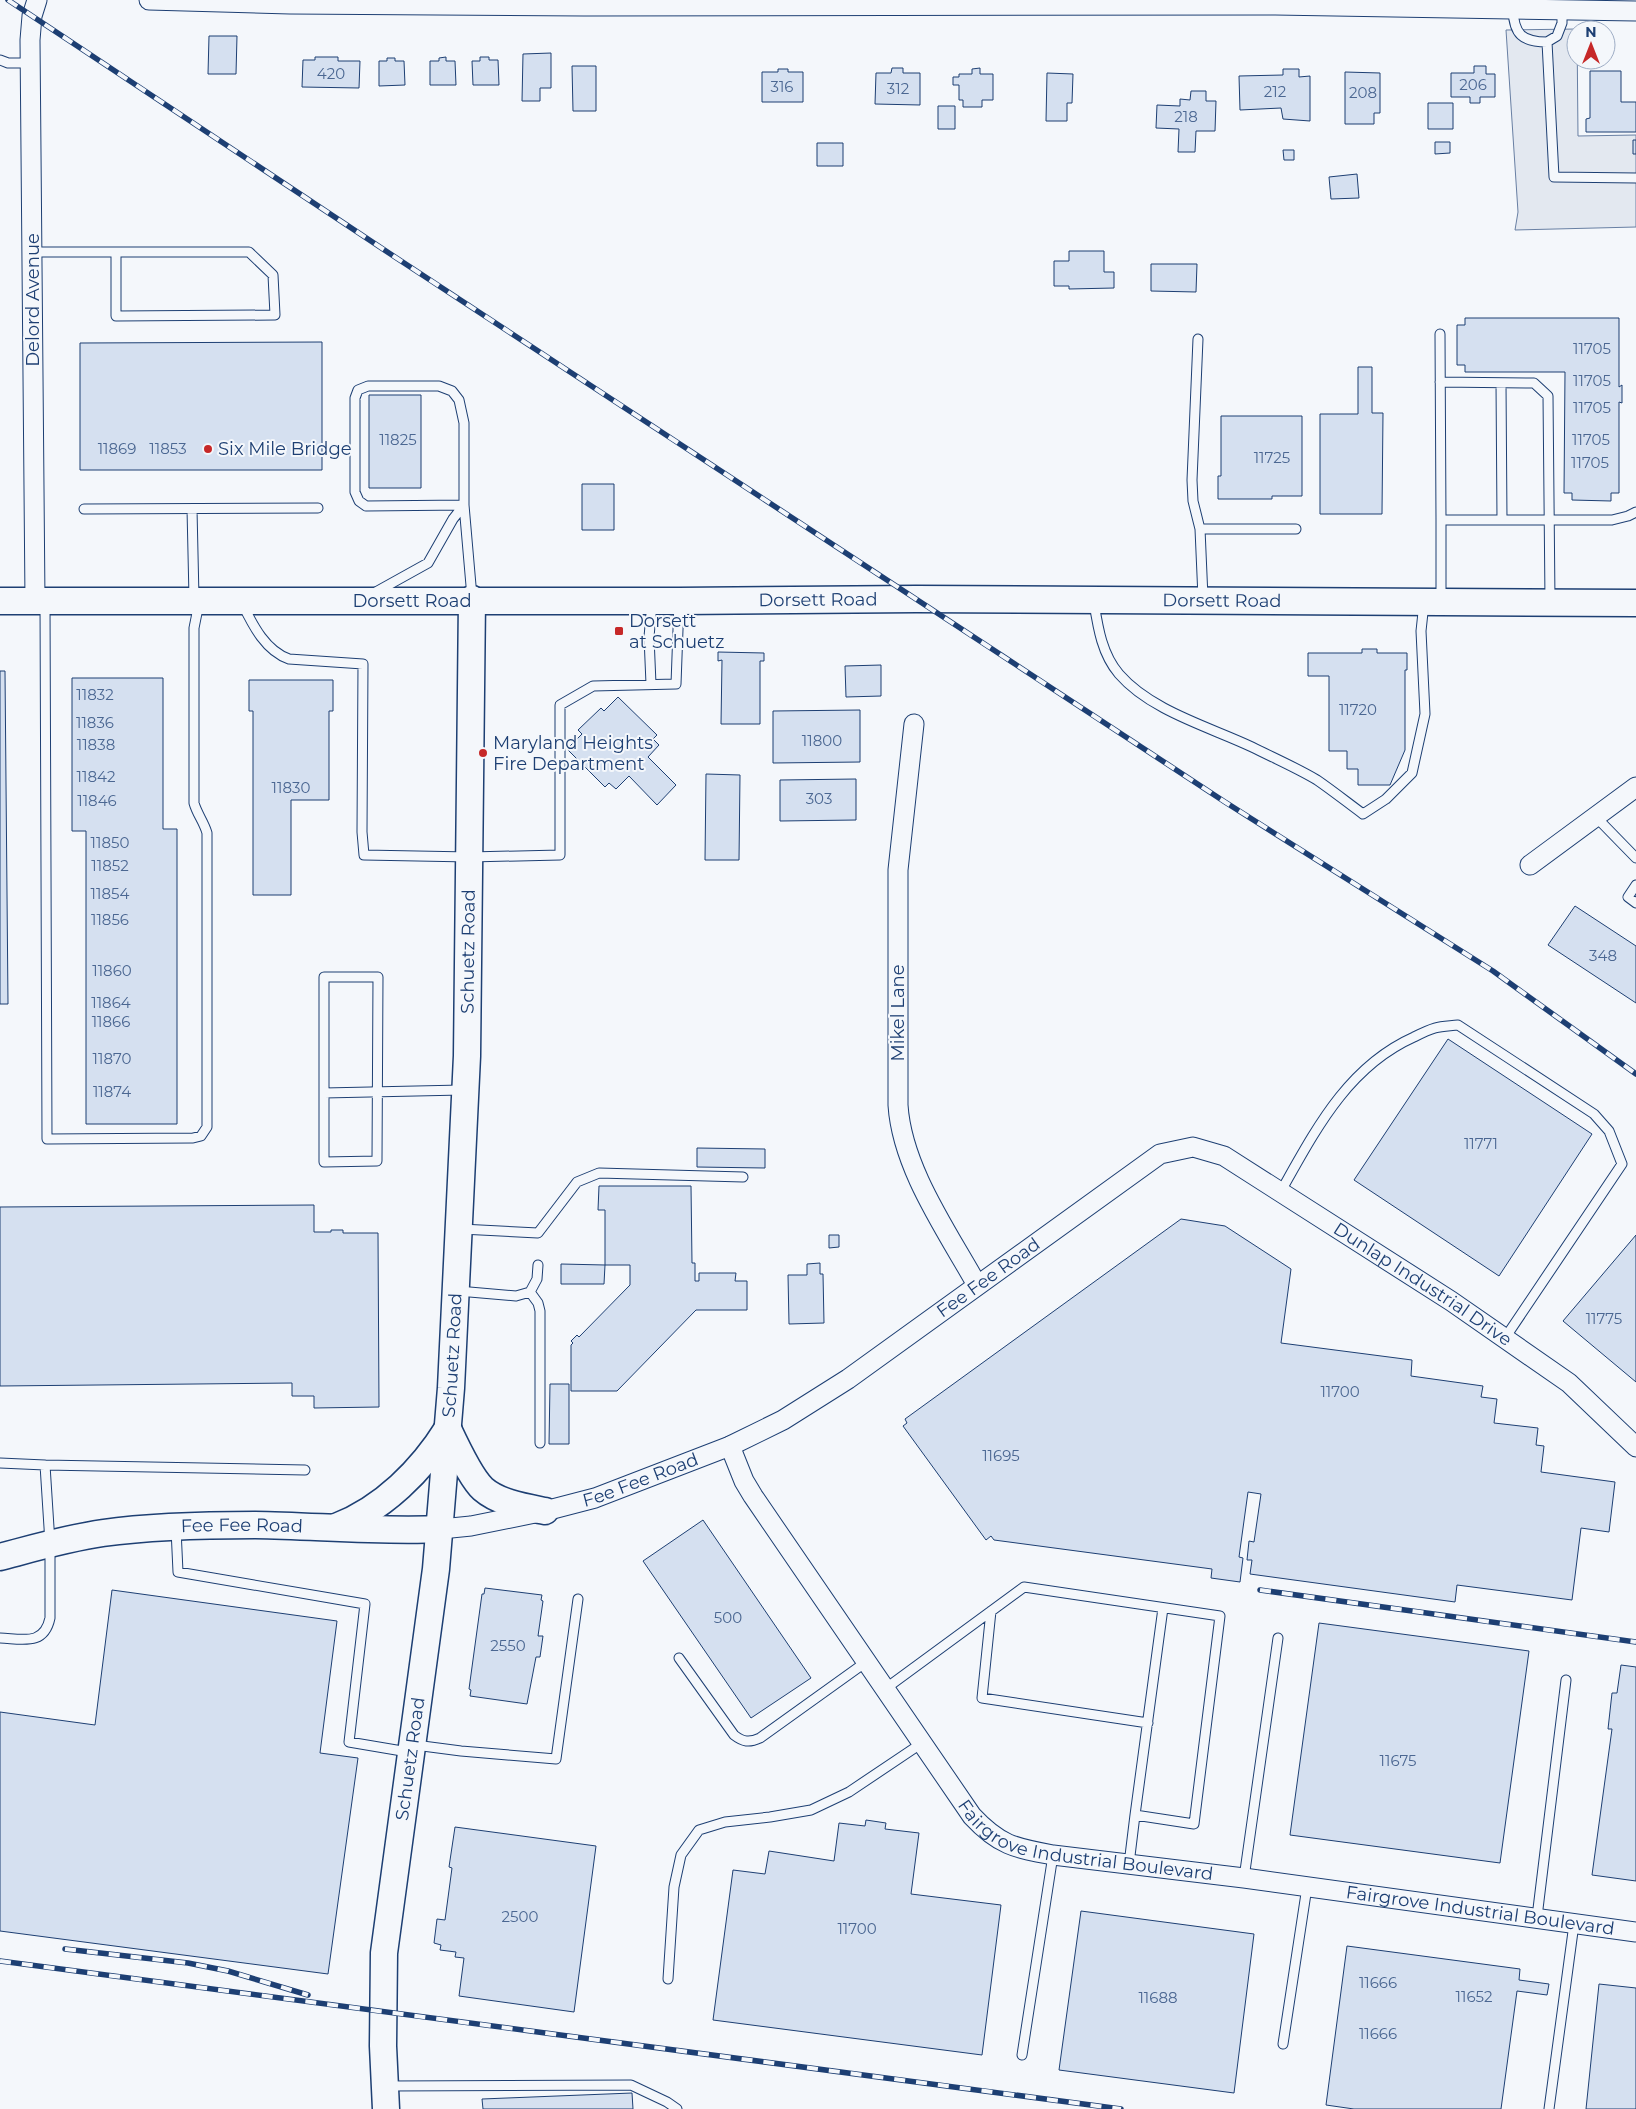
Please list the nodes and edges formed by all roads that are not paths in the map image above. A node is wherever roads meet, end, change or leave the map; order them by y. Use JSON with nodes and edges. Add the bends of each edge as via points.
{"nodes":[{"id":1,"x":37,"y":0,"type":"edge"},
{"id":2,"x":148,"y":0,"type":"edge"},
{"id":3,"x":290,"y":2,"type":"edge"},
{"id":4,"x":1105,"y":2,"type":"edge"},
{"id":5,"x":696,"y":3,"type":"edge"},
{"id":6,"x":1513,"y":5,"type":"edge"},
{"id":7,"x":1562,"y":10,"type":"junction"},
{"id":8,"x":1636,"y":11,"type":"edge"},
{"id":9,"x":1546,"y":42,"type":"junction"},
{"id":10,"x":0,"y":60,"type":"edge"},
{"id":11,"x":30,"y":63,"type":"junction"},
{"id":12,"x":1636,"y":178,"type":"edge"},
{"id":13,"x":33,"y":252,"type":"junction"},
{"id":14,"x":116,"y":252,"type":"junction"},
{"id":15,"x":1440,"y":334,"type":"dead end"},
{"id":16,"x":1198,"y":339,"type":"dead end"},
{"id":17,"x":1440,"y":382,"type":"junction"},
{"id":18,"x":1501,"y":383,"type":"junction"},
{"id":19,"x":464,"y":505,"type":"junction"},
{"id":20,"x":318,"y":508,"type":"dead end"},
{"id":21,"x":192,"y":509,"type":"junction"},
{"id":22,"x":84,"y":510,"type":"dead end"},
{"id":23,"x":1636,"y":512,"type":"edge"},
{"id":24,"x":1441,"y":520,"type":"junction"},
{"id":25,"x":1502,"y":520,"type":"junction"},
{"id":26,"x":1550,"y":520,"type":"junction"},
{"id":27,"x":1200,"y":529,"type":"junction"},
{"id":28,"x":1296,"y":529,"type":"dead end"},
{"id":29,"x":197,"y":600,"type":"junction"},
{"id":30,"x":240,"y":600,"type":"junction"},
{"id":31,"x":362,"y":600,"type":"junction"},
{"id":32,"x":472,"y":600,"type":"junction"},
{"id":33,"x":652,"y":600,"type":"junction"},
{"id":34,"x":1093,"y":600,"type":"junction"},
{"id":35,"x":0,"y":601,"type":"edge"},
{"id":36,"x":40,"y":601,"type":"junction"},
{"id":37,"x":679,"y":601,"type":"junction"},
{"id":38,"x":1203,"y":601,"type":"junction"},
{"id":39,"x":1432,"y":602,"type":"junction"},
{"id":40,"x":1550,"y":603,"type":"junction"},
{"id":41,"x":1636,"y":604,"type":"edge"},
{"id":42,"x":651,"y":684,"type":"junction"},
{"id":43,"x":914,"y":724,"type":"dead end"},
{"id":44,"x":1636,"y":787,"type":"edge"},
{"id":45,"x":1595,"y":816,"type":"junction"},
{"id":46,"x":470,"y":857,"type":"junction"},
{"id":47,"x":1636,"y":858,"type":"edge"},
{"id":48,"x":1530,"y":865,"type":"dead end"},
{"id":49,"x":1636,"y":885,"type":"edge"},
{"id":50,"x":1636,"y":903,"type":"edge"},
{"id":51,"x":465,"y":1090,"type":"junction"},
{"id":52,"x":378,"y":1092,"type":"junction"},
{"id":53,"x":324,"y":1093,"type":"junction"},
{"id":54,"x":1193,"y":1147,"type":"joint"},
{"id":55,"x":743,"y":1177,"type":"dead end"},
{"id":56,"x":1281,"y":1191,"type":"junction"},
{"id":57,"x":458,"y":1228,"type":"junction"},
{"id":58,"x":538,"y":1265,"type":"dead end"},
{"id":59,"x":977,"y":1285,"type":"junction"},
{"id":60,"x":455,"y":1291,"type":"junction"},
{"id":61,"x":530,"y":1292,"type":"junction"},
{"id":62,"x":1505,"y":1338,"type":"junction"},
{"id":63,"x":448,"y":1428,"type":"junction"},
{"id":64,"x":540,"y":1443,"type":"dead end"},
{"id":65,"x":730,"y":1446,"type":"junction"},
{"id":66,"x":1636,"y":1447,"type":"edge"},
{"id":67,"x":0,"y":1463,"type":"edge"},
{"id":68,"x":45,"y":1465,"type":"junction"},
{"id":69,"x":305,"y":1470,"type":"dead end"},
{"id":70,"x":545,"y":1511,"type":"junction"},
{"id":71,"x":176,"y":1527,"type":"junction"},
{"id":72,"x":333,"y":1528,"type":"junction"},
{"id":73,"x":441,"y":1529,"type":"junction"},
{"id":74,"x":50,"y":1543,"type":"junction"},
{"id":75,"x":0,"y":1557,"type":"edge"},
{"id":76,"x":578,"y":1599,"type":"dead end"},
{"id":77,"x":1163,"y":1608,"type":"junction"},
{"id":78,"x":992,"y":1611,"type":"junction"},
{"id":79,"x":0,"y":1638,"type":"edge"},
{"id":80,"x":1278,"y":1638,"type":"dead end"},
{"id":81,"x":679,"y":1658,"type":"dead end"},
{"id":82,"x":866,"y":1662,"type":"junction"},
{"id":83,"x":1566,"y":1680,"type":"dead end"},
{"id":84,"x":886,"y":1689,"type":"junction"},
{"id":85,"x":1148,"y":1723,"type":"junction"},
{"id":86,"x":922,"y":1742,"type":"junction"},
{"id":87,"x":411,"y":1748,"type":"junction"},
{"id":88,"x":1135,"y":1815,"type":"junction"},
{"id":89,"x":1053,"y":1855,"type":"junction"},
{"id":90,"x":1129,"y":1864,"type":"junction"},
{"id":91,"x":1244,"y":1878,"type":"junction"},
{"id":92,"x":1307,"y":1887,"type":"junction"},
{"id":93,"x":1537,"y":1917,"type":"junction"},
{"id":94,"x":1574,"y":1924,"type":"junction"},
{"id":95,"x":1636,"y":1932,"type":"edge"},
{"id":96,"x":668,"y":1978,"type":"dead end"},
{"id":97,"x":1283,"y":2044,"type":"dead end"},
{"id":98,"x":1022,"y":2055,"type":"dead end"},
{"id":99,"x":386,"y":2097,"type":"edge"},
{"id":100,"x":677,"y":2109,"type":"edge"},
{"id":101,"x":1549,"y":2109,"type":"edge"}],
"edges":[{"from":1,"to":11,"type":"street","name":"Delord Avenue","via":[[32,16]]},
{"from":2,"to":3,"type":"street"},
{"from":3,"to":5,"type":"street"},
{"from":4,"to":5,"type":"street"},
{"from":4,"to":6,"type":"street"},
{"from":6,"to":7,"type":"street"},
{"from":6,"to":9,"type":"lane","via":[[1518,33],[1526,39]]},
{"from":7,"to":8,"type":"street"},
{"from":7,"to":9,"type":"lane","via":[[1557,36]]},
{"from":9,"to":12,"type":"lane","via":[[1554,176]]},
{"from":10,"to":11,"type":"lane"},
{"from":11,"to":13,"type":"street","name":"Delord Avenue"},
{"from":13,"to":14,"type":"lane"},
{"from":13,"to":36,"type":"street","name":"Delord Avenue"},
{"from":14,"to":14,"type":"lane","via":[[249,252],[273,275],[275,315],[116,316]]},
{"from":15,"to":17,"type":"lane"},
{"from":16,"to":27,"type":"lane","via":[[1192,480]]},
{"from":17,"to":18,"type":"lane"},
{"from":17,"to":24,"type":"lane"},
{"from":18,"to":25,"type":"lane"},
{"from":18,"to":26,"type":"lane","via":[[1534,383],[1548,396]]},
{"from":19,"to":19,"type":"lane","via":[[366,506],[359,500],[355,492],[355,398],[358,390],[368,386],[439,386],[452,391],[459,400],[464,423]]},
{"from":19,"to":31,"type":"lane","via":[[428,563]]},
{"from":19,"to":32,"type":"lane"},
{"from":20,"to":21,"type":"lane"},
{"from":21,"to":22,"type":"lane"},
{"from":21,"to":29,"type":"lane"},
{"from":23,"to":26,"type":"lane","via":[[1612,520]]},
{"from":24,"to":25,"type":"lane"},
{"from":24,"to":39,"type":"lane"},
{"from":25,"to":26,"type":"lane"},
{"from":26,"to":40,"type":"lane"},
{"from":27,"to":28,"type":"lane"},
{"from":27,"to":38,"type":"lane"},
{"from":29,"to":30,"type":"main road","name":"Dorsett Road"},
{"from":29,"to":36,"type":"main road","name":"Dorsett Road"},
{"from":29,"to":36,"type":"lane","via":[[194,628],[194,802],[207,833],[207,1127],[202,1136],[193,1138],[47,1138]]},
{"from":30,"to":31,"type":"main road","name":"Dorsett Road"},
{"from":30,"to":46,"type":"lane","via":[[256,631],[283,656],[363,664],[364,855]]},
{"from":31,"to":32,"type":"main road","name":"Dorsett Road"},
{"from":32,"to":33,"type":"main road","name":"Dorsett Road"},
{"from":32,"to":46,"type":"main road","name":"Schuetz Road"},
{"from":33,"to":37,"type":"main road","name":"Dorsett Road"},
{"from":33,"to":42,"type":"lane","via":[[649,637]]},
{"from":34,"to":37,"type":"main road","name":"Dorsett Road"},
{"from":34,"to":38,"type":"main road","name":"Dorsett Road"},
{"from":34,"to":39,"type":"lane","via":[[1102,644],[1118,673],[1129,684],[1159,704],[1316,780],[1364,814],[1386,799],[1412,773],[1425,714],[1420,631]]},
{"from":35,"to":36,"type":"main road","name":"Dorsett Road"},
{"from":37,"to":42,"type":"lane","via":[[676,684]]},
{"from":38,"to":39,"type":"main road","name":"Dorsett Road"},
{"from":39,"to":40,"type":"main road","name":"Dorsett Road"},
{"from":40,"to":41,"type":"main road","name":"Dorsett Road"},
{"from":42,"to":46,"type":"lane","via":[[593,686],[560,705],[560,855]]},
{"from":43,"to":59,"type":"street","name":"Mikel Lane","via":[[898,870],[899,1127],[927,1196]]},
{"from":44,"to":45,"type":"street"},
{"from":45,"to":47,"type":"lane"},
{"from":45,"to":48,"type":"street"},
{"from":46,"to":51,"type":"main road","name":"Schuetz Road"},
{"from":49,"to":50,"type":"lane","via":[[1628,897]]},
{"from":51,"to":52,"type":"lane"},
{"from":51,"to":57,"type":"main road","name":"Schuetz Road"},
{"from":52,"to":53,"type":"lane"},
{"from":52,"to":53,"type":"lane","via":[[377,1160],[324,1162]]},
{"from":52,"to":53,"type":"lane","via":[[378,977],[324,977]]},
{"from":54,"to":56,"type":"street","name":"Dunlap Industrial Drive","via":[[1224,1156]]},
{"from":54,"to":59,"type":"street","name":"Fee Fee Road","via":[[1160,1154]]},
{"from":55,"to":57,"type":"lane","via":[[599,1173],[577,1182],[538,1233]]},
{"from":56,"to":62,"type":"street","name":"Dunlap Industrial Drive"},
{"from":56,"to":62,"type":"lane","via":[[1318,1125],[1346,1087],[1373,1061],[1404,1041],[1435,1028],[1458,1025],[1594,1114],[1609,1131],[1622,1164]]},
{"from":57,"to":60,"type":"main road","name":"Schuetz Road"},
{"from":58,"to":61,"type":"lane","via":[[537,1279]]},
{"from":59,"to":65,"type":"street","name":"Fee Fee Road","via":[[848,1379],[783,1420]]},
{"from":60,"to":61,"type":"lane","via":[[516,1296]]},
{"from":60,"to":63,"type":"main road","name":"Schuetz Road"},
{"from":61,"to":64,"type":"lane","via":[[540,1311]]},
{"from":62,"to":66,"type":"street","name":"Dunlap Industrial Drive","via":[[1569,1384]]},
{"from":63,"to":70,"type":"main road","via":[[483,1489],[511,1504]]},
{"from":63,"to":72,"type":"main road","via":[[439,1443],[391,1495],[351,1522]]},
{"from":63,"to":73,"type":"main road","name":"Schuetz Road"},
{"from":65,"to":70,"type":"street","name":"Fee Fee Road","via":[[595,1498]]},
{"from":65,"to":82,"type":"street","name":"Fairgrove Industrial Boulevard","via":[[753,1496]]},
{"from":67,"to":68,"type":"lane"},
{"from":68,"to":69,"type":"lane"},
{"from":68,"to":74,"type":"lane"},
{"from":70,"to":73,"type":"street","name":"Fee Fee Road"},
{"from":71,"to":72,"type":"main road","name":"Fee Fee Road"},
{"from":71,"to":74,"type":"main road","name":"Fee Fee Road","via":[[104,1533]]},
{"from":71,"to":87,"type":"lane","via":[[178,1572],[365,1604],[349,1742]]},
{"from":72,"to":73,"type":"main road","name":"Fee Fee Road"},
{"from":73,"to":87,"type":"main road","name":"Schuetz Road"},
{"from":74,"to":75,"type":"main road","name":"Fee Fee Road"},
{"from":74,"to":79,"type":"lane","via":[[48,1628],[34,1639]]},
{"from":76,"to":87,"type":"lane","via":[[556,1759]]},
{"from":77,"to":78,"type":"lane","via":[[1024,1586]]},
{"from":77,"to":85,"type":"lane"},
{"from":77,"to":88,"type":"lane","via":[[1220,1616],[1194,1824]]},
{"from":78,"to":84,"type":"lane"},
{"from":78,"to":85,"type":"lane","via":[[982,1698]]},
{"from":80,"to":91,"type":"lane"},
{"from":81,"to":82,"type":"lane","via":[[734,1735],[750,1742]]},
{"from":82,"to":84,"type":"street","name":"Fairgrove Industrial Boulevard"},
{"from":83,"to":93,"type":"lane"},
{"from":84,"to":86,"type":"street","name":"Fairgrove Industrial Boulevard"},
{"from":85,"to":88,"type":"lane"},
{"from":86,"to":89,"type":"street","name":"Fairgrove Industrial Boulevard","via":[[972,1816],[988,1832],[1002,1842]]},
{"from":86,"to":96,"type":"lane","via":[[849,1792],[811,1810],[725,1822],[699,1830],[681,1855],[674,1887]]},
{"from":87,"to":99,"type":"main road","name":"Schuetz Road","via":[[384,1953]]},
{"from":88,"to":90,"type":"lane"},
{"from":89,"to":90,"type":"street","name":"Fairgrove Industrial Boulevard"},
{"from":89,"to":98,"type":"lane"},
{"from":90,"to":91,"type":"street","name":"Fairgrove Industrial Boulevard"},
{"from":91,"to":92,"type":"street","name":"Fairgrove Industrial Boulevard"},
{"from":92,"to":93,"type":"street","name":"Fairgrove Industrial Boulevard"},
{"from":92,"to":97,"type":"lane"},
{"from":93,"to":94,"type":"street","name":"Fairgrove Industrial Boulevard"},
{"from":94,"to":95,"type":"street","name":"Fairgrove Industrial Boulevard"},
{"from":94,"to":101,"type":"lane"},
{"from":99,"to":100,"type":"lane","via":[[631,2085]]}]}
